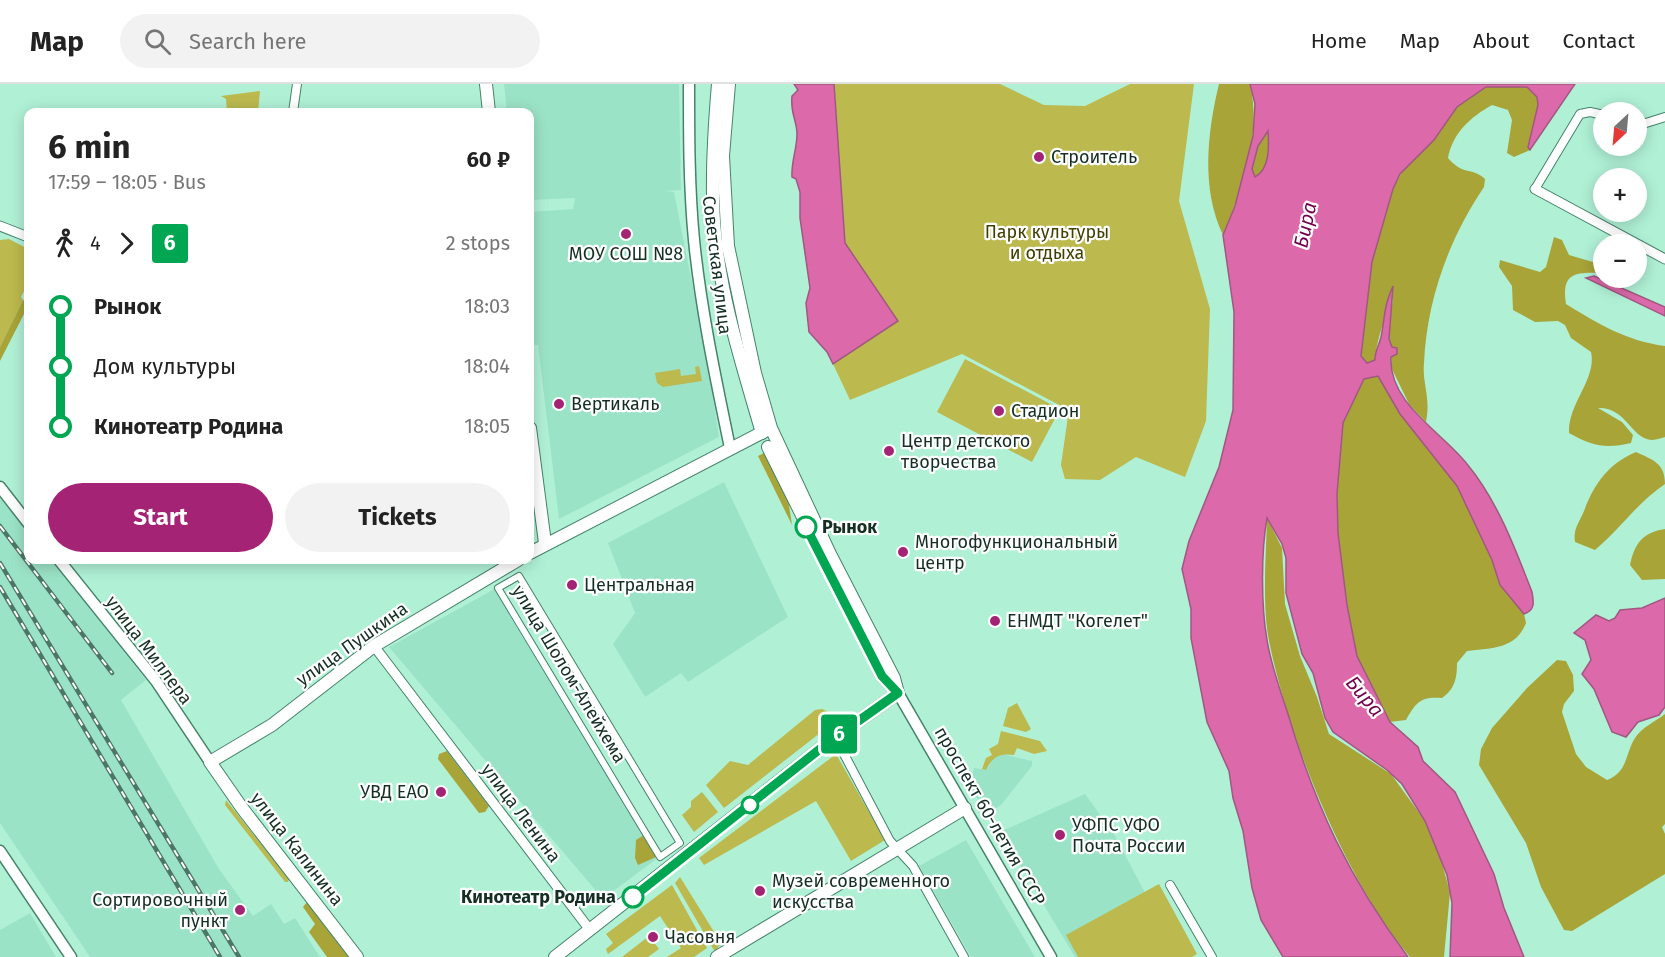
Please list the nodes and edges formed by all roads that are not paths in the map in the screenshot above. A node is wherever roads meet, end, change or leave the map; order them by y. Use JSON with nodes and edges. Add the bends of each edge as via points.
{"nodes":[{"id":1,"x":297,"y":84,"type":"edge"},
{"id":2,"x":486,"y":84,"type":"edge"},
{"id":3,"x":689,"y":84,"type":"edge"},
{"id":4,"x":718,"y":84,"type":"edge"},
{"id":5,"x":729,"y":84,"type":"edge"},
{"id":6,"x":294,"y":108,"type":"edge"},
{"id":7,"x":489,"y":108,"type":"edge"},
{"id":8,"x":1593,"y":113,"type":"edge"},
{"id":9,"x":1665,"y":117,"type":"edge"},
{"id":10,"x":1647,"y":123,"type":"edge"},
{"id":11,"x":1535,"y":189,"type":"joint"},
{"id":12,"x":0,"y":226,"type":"edge"},
{"id":13,"x":24,"y":235,"type":"edge"},
{"id":14,"x":1665,"y":259,"type":"edge"},
{"id":15,"x":766,"y":431,"type":"junction"},
{"id":16,"x":768,"y":447,"type":"joint"},
{"id":17,"x":730,"y":448,"type":"junction"},
{"id":18,"x":534,"y":459,"type":"edge"},
{"id":19,"x":0,"y":487,"type":"edge"},
{"id":20,"x":24,"y":517,"type":"edge"},
{"id":21,"x":545,"y":543,"type":"junction"},
{"id":22,"x":534,"y":550,"type":"edge"},
{"id":23,"x":62,"y":564,"type":"edge"},
{"id":24,"x":511,"y":564,"type":"edge"},
{"id":25,"x":374,"y":646,"type":"junction"},
{"id":26,"x":898,"y":693,"type":"junction"},
{"id":27,"x":835,"y":737,"type":"junction"},
{"id":28,"x":210,"y":762,"type":"junction"},
{"id":29,"x":964,"y":808,"type":"junction"},
{"id":30,"x":680,"y":843,"type":"joint"},
{"id":31,"x":898,"y":847,"type":"junction"},
{"id":32,"x":0,"y":851,"type":"edge"},
{"id":33,"x":1170,"y":885,"type":"dead end"},
{"id":34,"x":590,"y":930,"type":"junction"},
{"id":35,"x":732,"y":953,"type":"edge"},
{"id":36,"x":71,"y":957,"type":"edge"},
{"id":37,"x":357,"y":957,"type":"edge"},
{"id":38,"x":555,"y":957,"type":"edge"},
{"id":39,"x":717,"y":957,"type":"edge"},
{"id":40,"x":964,"y":957,"type":"edge"},
{"id":41,"x":1050,"y":957,"type":"edge"},
{"id":42,"x":1212,"y":957,"type":"edge"}],
"edges":[{"from":1,"to":6,"type":"street"},
{"from":2,"to":7,"type":"main road"},
{"from":3,"to":17,"type":"main road","name":"Советская улица","via":[[694,238]]},
{"from":4,"to":15,"type":"main road","name":"проспект 60-летия СССР","via":[[712,159],[717,249],[726,304]]},
{"from":5,"to":15,"type":"main road","name":"проспект 60-летия СССР","via":[[723,156],[728,246]]},
{"from":8,"to":11,"type":"street","via":[[1580,114]]},
{"from":9,"to":10,"type":"street"},
{"from":11,"to":14,"type":"street"},
{"from":12,"to":13,"type":"street"},
{"from":15,"to":16,"type":"main road","name":"проспект 60-летия СССР"},
{"from":15,"to":17,"type":"main road"},
{"from":15,"to":26,"type":"main road","name":"проспект 60-летия СССР","via":[[894,678]]},
{"from":16,"to":26,"type":"main road","name":"проспект 60-летия СССР","via":[[882,676]]},
{"from":17,"to":21,"type":"main road"},
{"from":18,"to":21,"type":"main road"},
{"from":19,"to":20,"type":"main road"},
{"from":21,"to":22,"type":"main road"},
{"from":23,"to":28,"type":"main road","name":"улица Миллера","via":[[156,681]]},
{"from":24,"to":25,"type":"main road","name":"улица Пушкина"},
{"from":25,"to":28,"type":"main road","name":"улица Пушкина","via":[[272,725]]},
{"from":25,"to":34,"type":"street","name":"улица Ленина"},
{"from":26,"to":27,"type":"main road"},
{"from":26,"to":29,"type":"main road","name":"проспект 60-летия СССР"},
{"from":27,"to":31,"type":"street","via":[[890,840]]},
{"from":27,"to":34,"type":"main road"},
{"from":28,"to":37,"type":"main road","name":"улица Калинина"},
{"from":29,"to":31,"type":"main road"},
{"from":29,"to":41,"type":"main road","name":"проспект 60-летия СССР"},
{"from":30,"to":30,"type":"street","name":"улица Шолом-Алейхема","via":[[660,857],[498,588],[519,576]]},
{"from":31,"to":35,"type":"main road"},
{"from":31,"to":40,"type":"street","via":[[913,866]]},
{"from":32,"to":36,"type":"main road"},
{"from":33,"to":42,"type":"street"},
{"from":34,"to":38,"type":"main road"},
{"from":35,"to":39,"type":"main road"}]}
